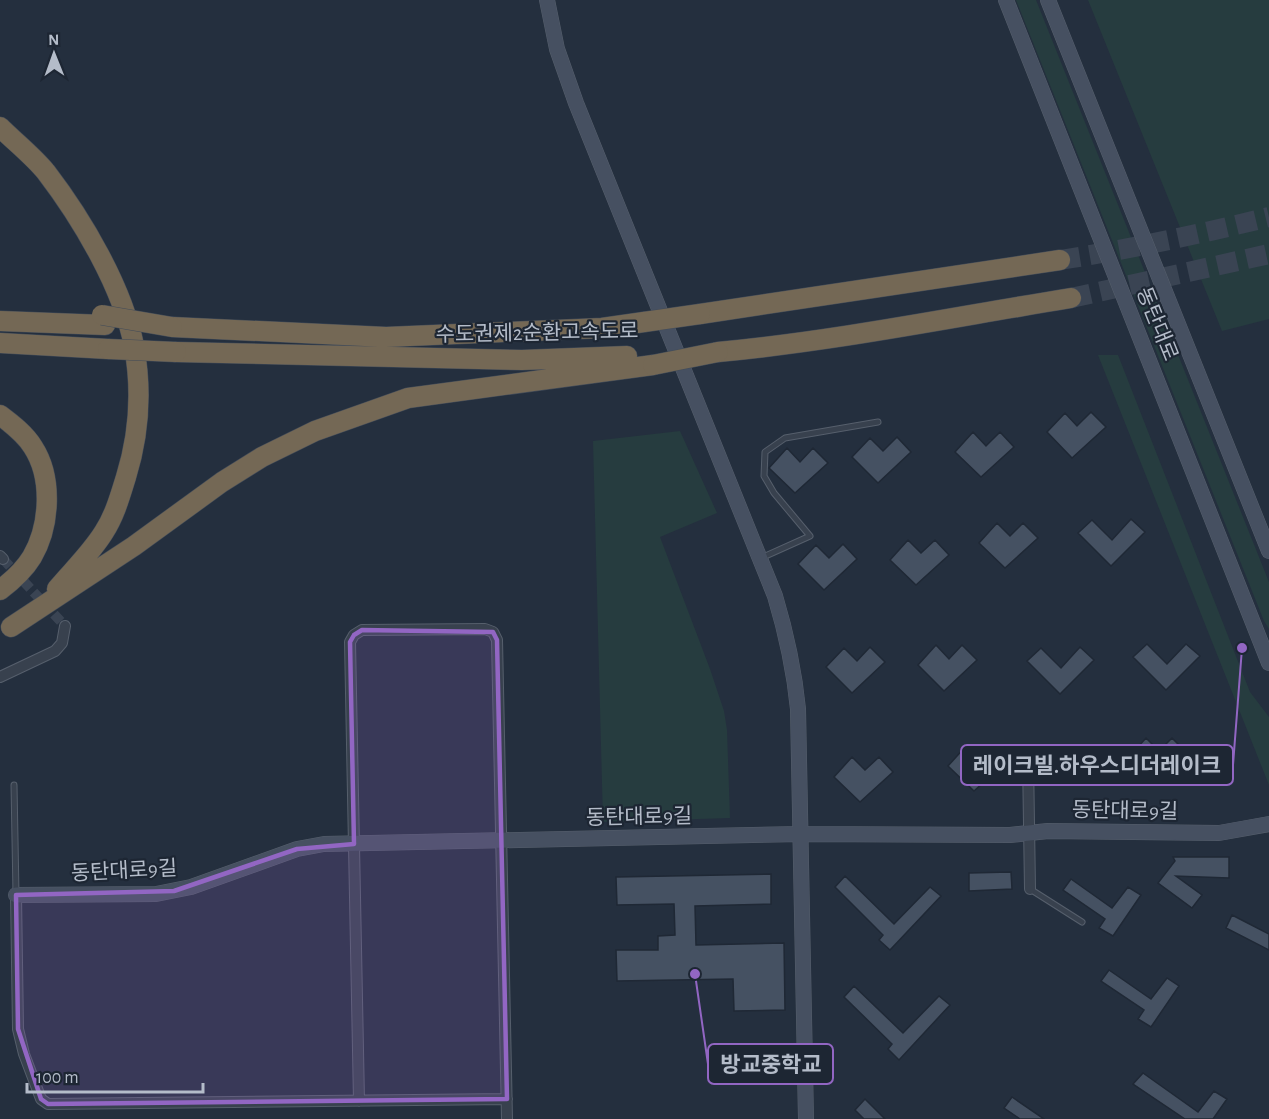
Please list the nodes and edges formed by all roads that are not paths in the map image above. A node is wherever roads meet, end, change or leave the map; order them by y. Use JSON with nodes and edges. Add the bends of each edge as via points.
{"nodes":[{"id":1,"x":547,"y":0,"type":"edge"},
{"id":2,"x":1006,"y":0,"type":"edge"},
{"id":3,"x":1048,"y":0,"type":"edge"},
{"id":4,"x":0,"y":127,"type":"edge"},
{"id":5,"x":1060,"y":260,"type":"tunnel mouth"},
{"id":6,"x":1071,"y":298,"type":"tunnel mouth"},
{"id":7,"x":0,"y":308,"type":"edge"},
{"id":8,"x":104,"y":320,"type":"junction"},
{"id":9,"x":0,"y":321,"type":"edge"},
{"id":10,"x":0,"y":343,"type":"edge"},
{"id":11,"x":653,"y":360,"type":"junction"},
{"id":12,"x":0,"y":415,"type":"edge"},
{"id":13,"x":878,"y":422,"type":"dead end"},
{"id":14,"x":1269,"y":551,"type":"edge"},
{"id":15,"x":760,"y":559,"type":"junction"},
{"id":16,"x":0,"y":590,"type":"edge"},
{"id":17,"x":65,"y":626,"type":"dead end"},
{"id":18,"x":6,"y":632,"type":"edge"},
{"id":19,"x":1269,"y":663,"type":"edge"},
{"id":20,"x":0,"y":677,"type":"edge"},
{"id":21,"x":1028,"y":759,"type":"dead end"},
{"id":22,"x":14,"y":785,"type":"dead end"},
{"id":23,"x":1269,"y":824,"type":"edge"},
{"id":24,"x":801,"y":834,"type":"junction"},
{"id":25,"x":1029,"y":834,"type":"junction"},
{"id":26,"x":501,"y":841,"type":"junction"},
{"id":27,"x":354,"y":844,"type":"junction"},
{"id":28,"x":1030,"y":889,"type":"joint"},
{"id":29,"x":16,"y":895,"type":"junction"},
{"id":30,"x":1082,"y":922,"type":"dead end"},
{"id":31,"x":507,"y":1099,"type":"junction"},
{"id":32,"x":359,"y":1101,"type":"junction"},
{"id":33,"x":507,"y":1119,"type":"edge"},
{"id":34,"x":806,"y":1119,"type":"edge"}],
"edges":[{"from":1,"to":15,"type":"street","via":[[557,50],[576,102]]},
{"from":2,"to":19,"type":"street","name":"동탄대로"},
{"from":3,"to":14,"type":"street","name":"동탄대로"},
{"from":4,"to":18,"type":"highway","via":[[44,171],[89,237],[119,296],[134,346],[139,398],[131,461],[104,532],[54,593]]},
{"from":5,"to":8,"type":"highway","name":"수도권제2순환고속도로","bridge":true,"via":[[603,328],[386,337]]},
{"from":6,"to":11,"type":"highway","bridge":true,"via":[[752,349]]},
{"from":7,"to":8,"type":"highway","via":[[82,311]]},
{"from":8,"to":9,"type":"highway"},
{"from":10,"to":11,"type":"highway","name":"수도권제2순환고속도로","bridge":true,"via":[[176,352]]},
{"from":11,"to":18,"type":"highway","via":[[408,398],[315,431],[222,482]]},
{"from":12,"to":16,"type":"highway","via":[[33,447],[41,463],[47,500],[41,536],[32,558]]},
{"from":13,"to":15,"type":"lane","via":[[785,438],[765,452],[765,476],[774,493],[810,536]]},
{"from":15,"to":24,"type":"street","via":[[785,627],[794,666]]},
{"from":17,"to":20,"type":"street","via":[[62,643],[55,651]]},
{"from":21,"to":25,"type":"street"},
{"from":22,"to":29,"type":"lane"},
{"from":23,"to":25,"type":"street","name":"동탄대로9길","via":[[1219,833]]},
{"from":24,"to":25,"type":"street","name":"동탄대로9길"},
{"from":24,"to":26,"type":"street","name":"동탄대로9길"},
{"from":24,"to":34,"type":"street"},
{"from":25,"to":28,"type":"street"},
{"from":26,"to":27,"type":"street","name":"동탄대로9길"},
{"from":26,"to":27,"type":"street","via":[[497,640],[493,632],[485,628],[362,630],[350,642]]},
{"from":26,"to":31,"type":"street"},
{"from":27,"to":29,"type":"street","name":"동탄대로9길","via":[[297,849],[191,887],[156,894]]},
{"from":27,"to":32,"type":"street"},
{"from":28,"to":30,"type":"lane"},
{"from":29,"to":32,"type":"street","via":[[18,1029],[32,1077],[41,1099],[48,1104]]},
{"from":31,"to":32,"type":"street"},
{"from":31,"to":33,"type":"street"}]}
